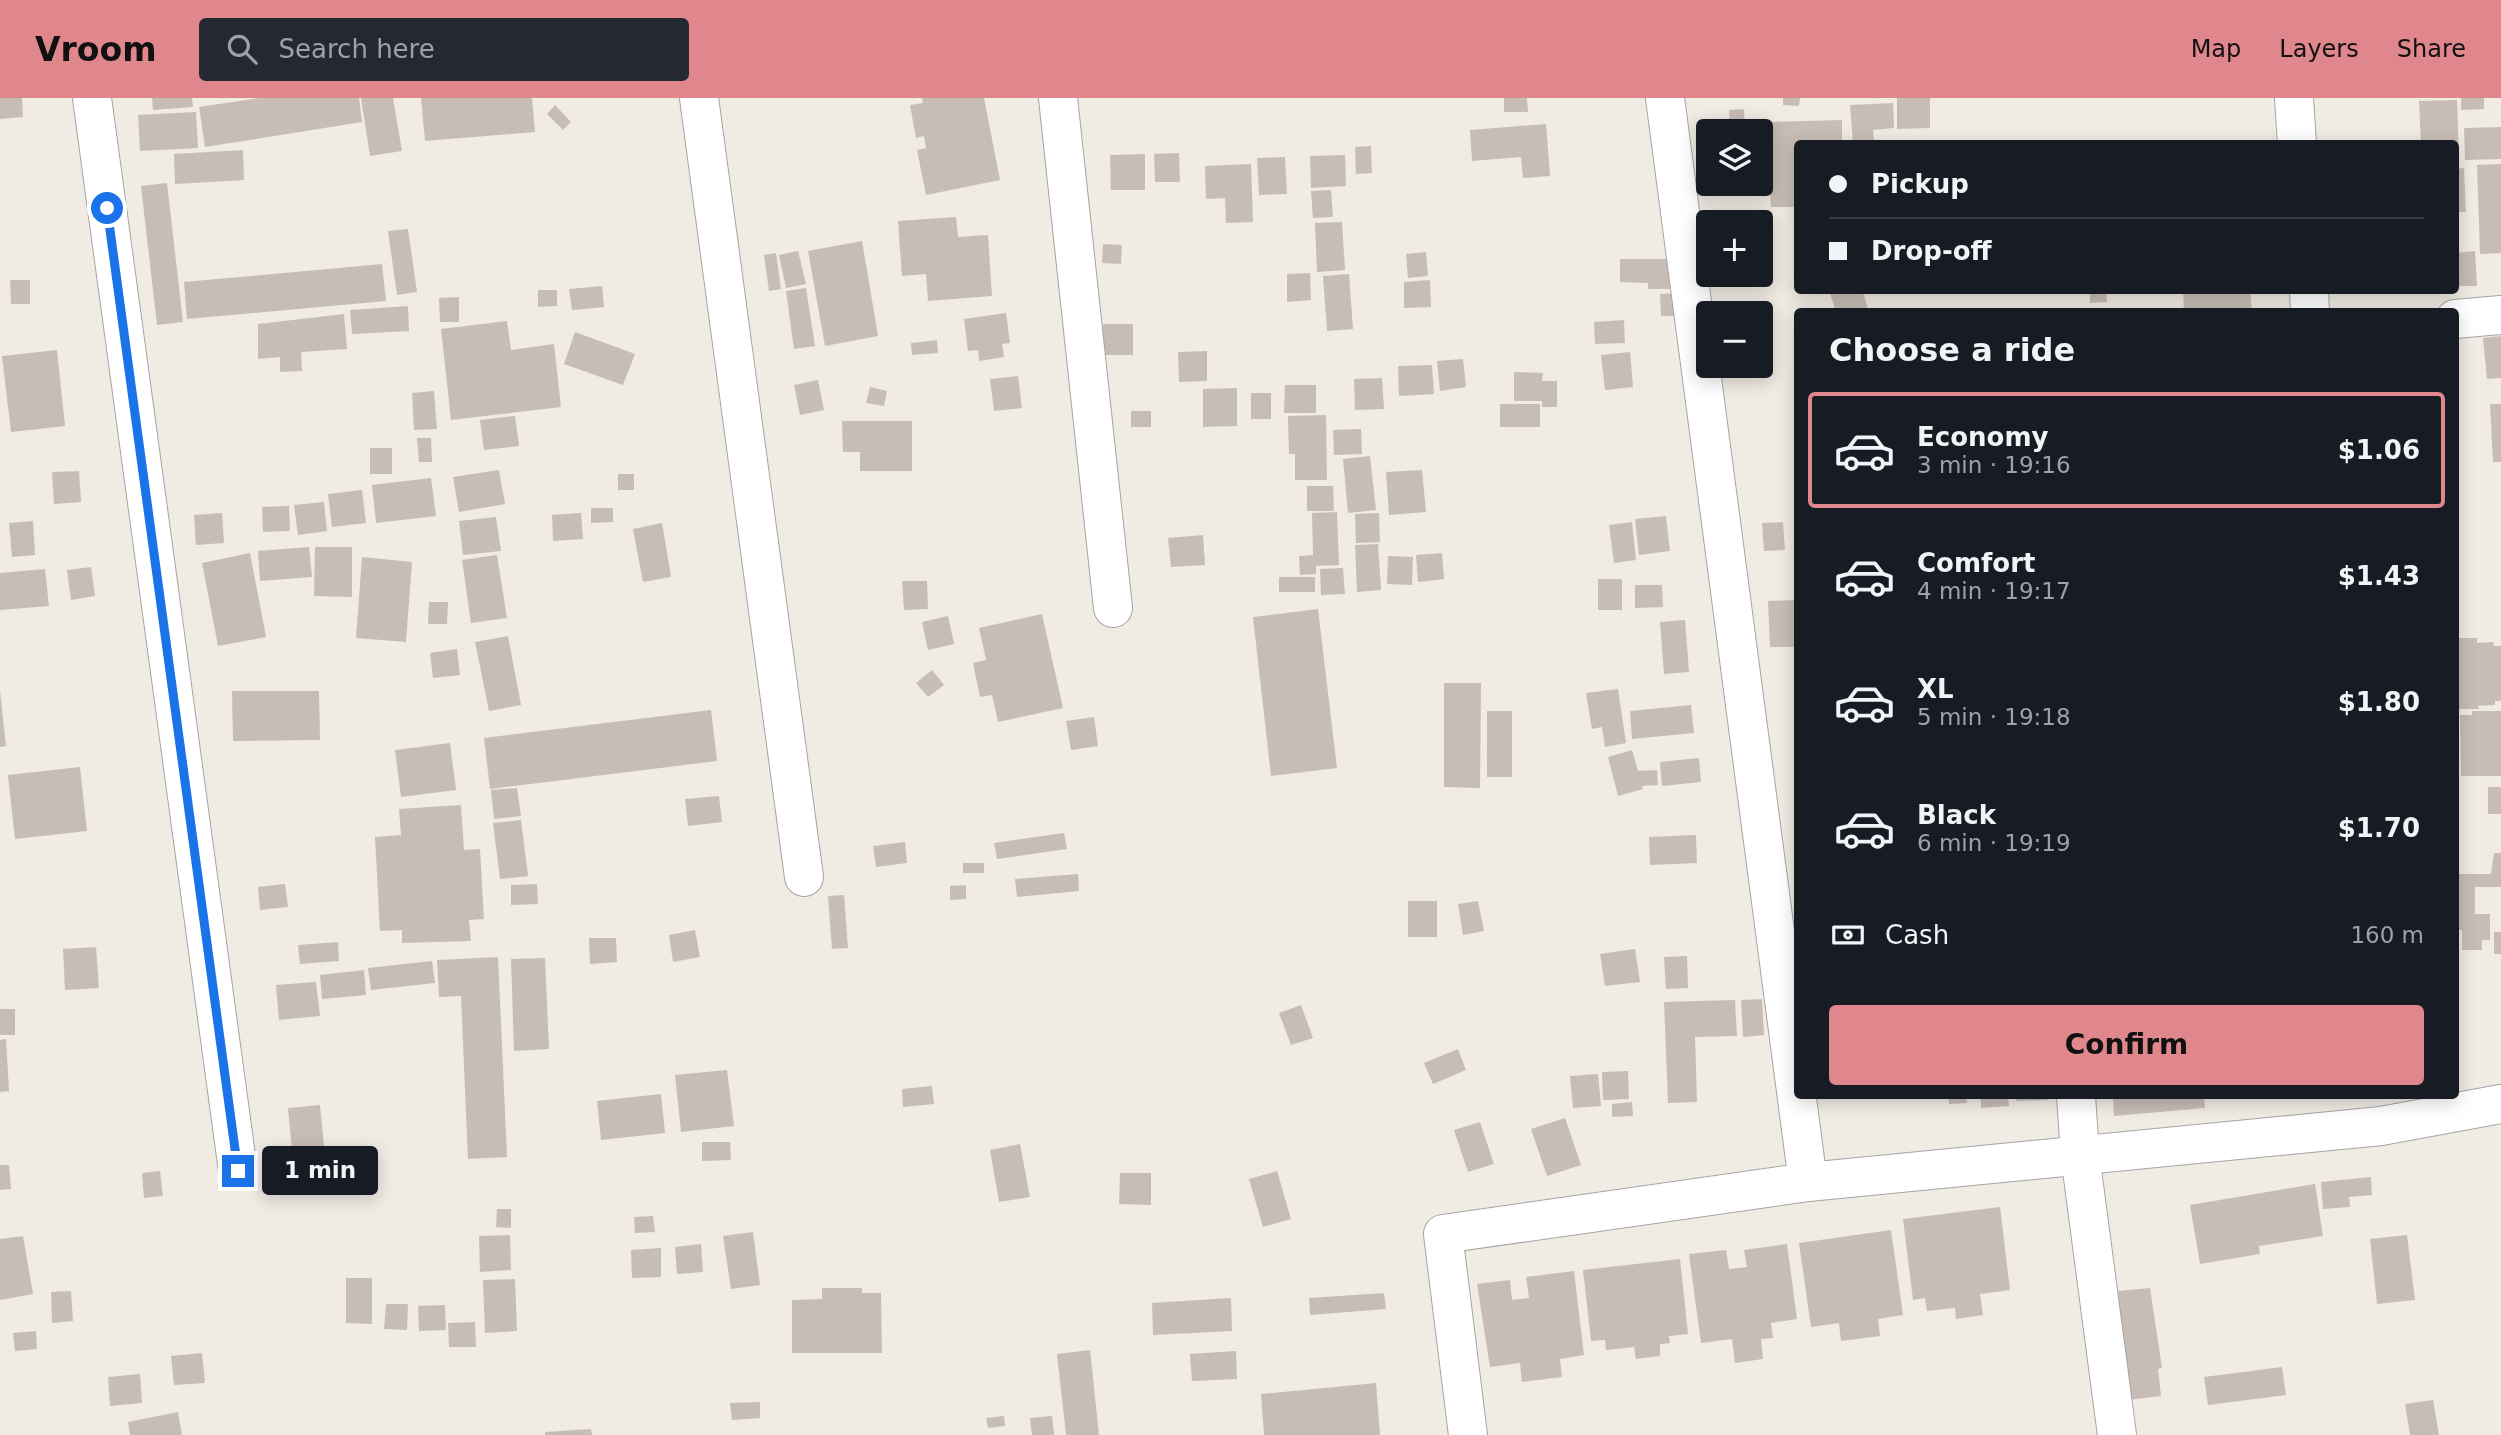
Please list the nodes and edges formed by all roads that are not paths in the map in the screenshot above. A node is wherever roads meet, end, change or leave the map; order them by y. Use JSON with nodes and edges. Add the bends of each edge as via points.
{"nodes":[{"id":1,"x":92,"y":98,"type":"edge"},
{"id":2,"x":699,"y":98,"type":"edge"},
{"id":3,"x":1058,"y":98,"type":"edge"},
{"id":4,"x":1665,"y":98,"type":"edge"},
{"id":5,"x":2294,"y":98,"type":"edge"},
{"id":6,"x":2297,"y":140,"type":"edge"},
{"id":7,"x":2501,"y":315,"type":"edge"},
{"id":8,"x":2459,"y":319,"type":"edge"},
{"id":9,"x":1113,"y":608,"type":"dead end"},
{"id":10,"x":804,"y":877,"type":"dead end"},
{"id":11,"x":1794,"y":1076,"type":"edge"},
{"id":12,"x":1797,"y":1099,"type":"edge"},
{"id":13,"x":2076,"y":1099,"type":"edge"},
{"id":14,"x":2501,"y":1104,"type":"edge"},
{"id":15,"x":2380,"y":1111,"type":"edge"},
{"id":16,"x":2080,"y":1155,"type":"junction"},
{"id":17,"x":238,"y":1171,"type":"dead end"},
{"id":18,"x":1808,"y":1182,"type":"junction"},
{"id":19,"x":1468,"y":1435,"type":"edge"},
{"id":20,"x":2117,"y":1435,"type":"edge"}],
"edges":[{"from":1,"to":17,"type":"street"},
{"from":2,"to":10,"type":"street"},
{"from":3,"to":9,"type":"street"},
{"from":4,"to":11,"type":"street"},
{"from":5,"to":6,"type":"street"},
{"from":7,"to":8,"type":"street"},
{"from":12,"to":18,"type":"street"},
{"from":13,"to":16,"type":"street"},
{"from":14,"to":15,"type":"street"},
{"from":15,"to":16,"type":"street"},
{"from":16,"to":18,"type":"street"},
{"from":16,"to":20,"type":"street"},
{"from":18,"to":19,"type":"street","via":[[1443,1234]]}]}
